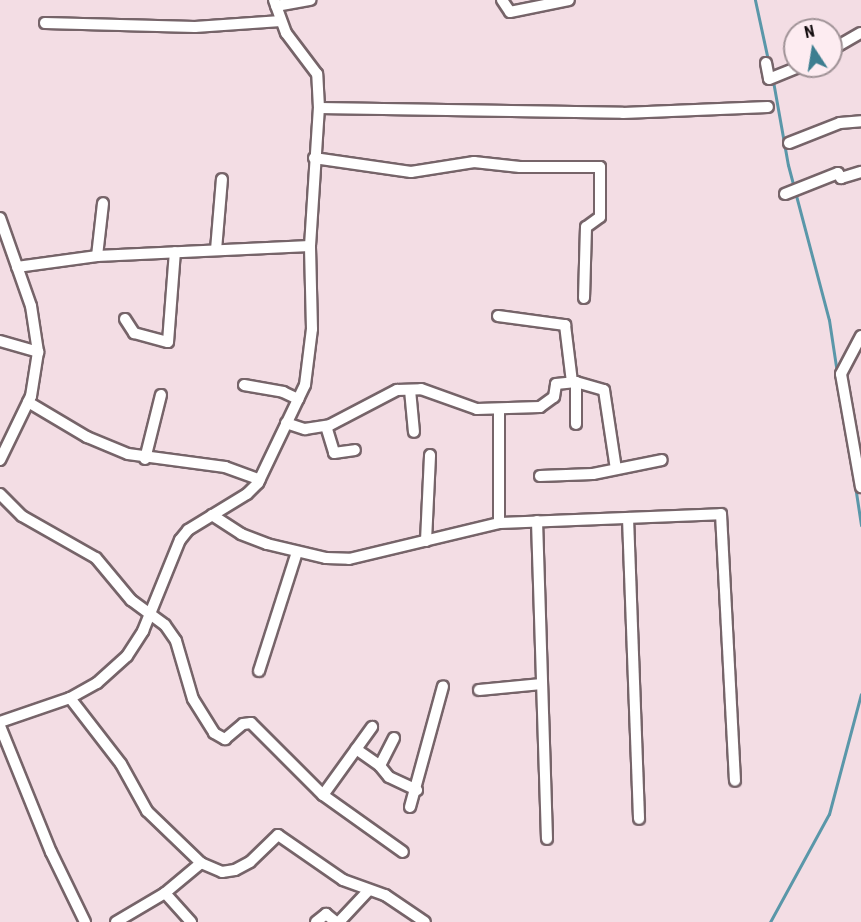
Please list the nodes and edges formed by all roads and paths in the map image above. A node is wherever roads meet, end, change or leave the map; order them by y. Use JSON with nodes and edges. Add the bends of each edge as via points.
{"nodes":[{"id":1,"x":310,"y":0,"type":"edge"},
{"id":2,"x":502,"y":0,"type":"edge"},
{"id":3,"x":569,"y":0,"type":"edge"},
{"id":4,"x":275,"y":3,"type":"edge"},
{"id":5,"x":281,"y":21,"type":"junction"},
{"id":6,"x":45,"y":23,"type":"dead end"},
{"id":7,"x":861,"y":33,"type":"edge"},
{"id":8,"x":843,"y":43,"type":"edge"},
{"id":9,"x":766,"y":63,"type":"dead end"},
{"id":10,"x":783,"y":74,"type":"edge"},
{"id":11,"x":768,"y":107,"type":"dead end"},
{"id":12,"x":319,"y":108,"type":"junction"},
{"id":13,"x":861,"y":121,"type":"edge"},
{"id":14,"x":789,"y":142,"type":"dead end"},
{"id":15,"x":314,"y":158,"type":"junction"},
{"id":16,"x":861,"y":172,"type":"edge"},
{"id":17,"x":222,"y":179,"type":"dead end"},
{"id":18,"x":792,"y":193,"type":"dead end"},
{"id":19,"x":103,"y":203,"type":"dead end"},
{"id":20,"x":0,"y":218,"type":"edge"},
{"id":21,"x":310,"y":246,"type":"junction"},
{"id":22,"x":216,"y":250,"type":"junction"},
{"id":23,"x":175,"y":252,"type":"junction"},
{"id":24,"x":97,"y":256,"type":"junction"},
{"id":25,"x":17,"y":267,"type":"junction"},
{"id":26,"x":584,"y":298,"type":"dead end"},
{"id":27,"x":498,"y":316,"type":"dead end"},
{"id":28,"x":125,"y":319,"type":"dead end"},
{"id":29,"x":861,"y":336,"type":"edge"},
{"id":30,"x":0,"y":341,"type":"edge"},
{"id":31,"x":38,"y":352,"type":"junction"},
{"id":32,"x":574,"y":382,"type":"junction"},
{"id":33,"x":243,"y":384,"type":"dead end"},
{"id":34,"x":410,"y":390,"type":"junction"},
{"id":35,"x":161,"y":395,"type":"dead end"},
{"id":36,"x":298,"y":399,"type":"junction"},
{"id":37,"x":28,"y":402,"type":"junction"},
{"id":38,"x":499,"y":410,"type":"junction"},
{"id":39,"x":286,"y":423,"type":"junction"},
{"id":40,"x":576,"y":424,"type":"dead end"},
{"id":41,"x":326,"y":426,"type":"junction"},
{"id":42,"x":414,"y":432,"type":"dead end"},
{"id":43,"x":355,"y":450,"type":"dead end"},
{"id":44,"x":430,"y":455,"type":"dead end"},
{"id":45,"x":145,"y":459,"type":"junction"},
{"id":46,"x":0,"y":460,"type":"edge"},
{"id":47,"x":662,"y":460,"type":"dead end"},
{"id":48,"x":616,"y":469,"type":"junction"},
{"id":49,"x":540,"y":476,"type":"dead end"},
{"id":50,"x":260,"y":480,"type":"junction"},
{"id":51,"x":861,"y":487,"type":"edge"},
{"id":52,"x":0,"y":494,"type":"edge"},
{"id":53,"x":212,"y":515,"type":"junction"},
{"id":54,"x":628,"y":518,"type":"junction"},
{"id":55,"x":537,"y":521,"type":"junction"},
{"id":56,"x":498,"y":523,"type":"junction"},
{"id":57,"x":426,"y":541,"type":"junction"},
{"id":58,"x":297,"y":552,"type":"junction"},
{"id":59,"x":151,"y":612,"type":"junction"},
{"id":60,"x":259,"y":671,"type":"dead end"},
{"id":61,"x":542,"y":684,"type":"junction"},
{"id":62,"x":442,"y":686,"type":"dead end"},
{"id":63,"x":479,"y":690,"type":"dead end"},
{"id":64,"x":70,"y":698,"type":"junction"},
{"id":65,"x":0,"y":724,"type":"edge"},
{"id":66,"x":372,"y":727,"type":"dead end"},
{"id":67,"x":394,"y":738,"type":"dead end"},
{"id":68,"x":356,"y":749,"type":"junction"},
{"id":69,"x":380,"y":766,"type":"junction"},
{"id":70,"x":735,"y":781,"type":"dead end"},
{"id":71,"x":417,"y":790,"type":"junction"},
{"id":72,"x":323,"y":795,"type":"junction"},
{"id":73,"x":410,"y":807,"type":"dead end"},
{"id":74,"x":639,"y":819,"type":"dead end"},
{"id":75,"x":547,"y":839,"type":"dead end"},
{"id":76,"x":403,"y":852,"type":"dead end"},
{"id":77,"x":201,"y":863,"type":"junction"},
{"id":78,"x":369,"y":890,"type":"junction"},
{"id":79,"x":165,"y":893,"type":"junction"},
{"id":80,"x":85,"y":922,"type":"edge"},
{"id":81,"x":116,"y":922,"type":"edge"},
{"id":82,"x":191,"y":922,"type":"edge"},
{"id":83,"x":316,"y":922,"type":"edge"},
{"id":84,"x":338,"y":922,"type":"edge"},
{"id":85,"x":425,"y":922,"type":"edge"}],
"edges":[{"from":1,"to":4,"type":"street"},
{"from":2,"to":3,"type":"street","via":[[510,12]]},
{"from":4,"to":5,"type":"street"},
{"from":5,"to":6,"type":"street","via":[[195,27]]},
{"from":5,"to":12,"type":"street","via":[[317,74]]},
{"from":7,"to":8,"type":"street"},
{"from":9,"to":10,"type":"street","via":[[772,78]]},
{"from":11,"to":12,"type":"street","via":[[623,113]]},
{"from":12,"to":15,"type":"street"},
{"from":13,"to":14,"type":"street","via":[[840,123]]},
{"from":15,"to":21,"type":"street"},
{"from":15,"to":26,"type":"street","via":[[411,172],[474,162],[520,167],[600,167],[600,217],[586,227]]},
{"from":16,"to":18,"type":"street","via":[[841,178],[838,173]]},
{"from":17,"to":22,"type":"street"},
{"from":19,"to":24,"type":"street"},
{"from":20,"to":25,"type":"street"},
{"from":21,"to":22,"type":"street"},
{"from":21,"to":36,"type":"street","via":[[312,328],[305,385]]},
{"from":22,"to":23,"type":"street"},
{"from":23,"to":24,"type":"street"},
{"from":23,"to":28,"type":"street","via":[[168,342],[134,333]]},
{"from":24,"to":25,"type":"street"},
{"from":25,"to":31,"type":"street","via":[[36,329]]},
{"from":27,"to":32,"type":"street","via":[[565,325]]},
{"from":29,"to":51,"type":"street","via":[[841,374]]},
{"from":30,"to":31,"type":"street"},
{"from":31,"to":37,"type":"street","via":[[37,374]]},
{"from":32,"to":38,"type":"street","via":[[556,384],[554,398],[540,406]]},
{"from":32,"to":40,"type":"street"},
{"from":32,"to":48,"type":"street","via":[[604,390]]},
{"from":33,"to":36,"type":"street"},
{"from":34,"to":38,"type":"street","via":[[421,390],[477,409]]},
{"from":34,"to":41,"type":"street","via":[[397,390]]},
{"from":34,"to":42,"type":"street"},
{"from":35,"to":45,"type":"street"},
{"from":36,"to":39,"type":"street"},
{"from":37,"to":45,"type":"street","via":[[96,441]]},
{"from":37,"to":46,"type":"street"},
{"from":38,"to":56,"type":"street"},
{"from":39,"to":41,"type":"street","via":[[306,429]]},
{"from":39,"to":50,"type":"street"},
{"from":41,"to":43,"type":"street","via":[[334,453]]},
{"from":44,"to":57,"type":"street"},
{"from":45,"to":50,"type":"street","via":[[225,467]]},
{"from":47,"to":48,"type":"street"},
{"from":48,"to":49,"type":"street"},
{"from":50,"to":53,"type":"street","via":[[248,494]]},
{"from":52,"to":59,"type":"street","via":[[22,516],[96,558],[131,600]]},
{"from":53,"to":58,"type":"street","via":[[241,534]]},
{"from":53,"to":59,"type":"street","via":[[180,540]]},
{"from":54,"to":55,"type":"street"},
{"from":54,"to":70,"type":"street","via":[[721,514]]},
{"from":54,"to":74,"type":"street"},
{"from":55,"to":56,"type":"street"},
{"from":55,"to":61,"type":"street"},
{"from":56,"to":57,"type":"street"},
{"from":57,"to":58,"type":"street","via":[[349,559]]},
{"from":58,"to":60,"type":"street"},
{"from":59,"to":64,"type":"street","via":[[143,631],[117,666]]},
{"from":59,"to":72,"type":"street","via":[[176,641],[193,699],[214,733],[225,739],[250,723]]},
{"from":61,"to":63,"type":"street"},
{"from":61,"to":75,"type":"street"},
{"from":62,"to":71,"type":"street"},
{"from":64,"to":65,"type":"street"},
{"from":64,"to":77,"type":"street","via":[[121,764],[147,811]]},
{"from":65,"to":80,"type":"street","via":[[51,852]]},
{"from":66,"to":68,"type":"street"},
{"from":67,"to":69,"type":"street"},
{"from":68,"to":69,"type":"street"},
{"from":68,"to":72,"type":"street"},
{"from":69,"to":71,"type":"street","via":[[389,777]]},
{"from":71,"to":73,"type":"street"},
{"from":72,"to":76,"type":"street"},
{"from":77,"to":78,"type":"street","via":[[222,872],[235,870],[250,862],[278,835],[343,880]]},
{"from":77,"to":79,"type":"street"},
{"from":78,"to":84,"type":"street"},
{"from":78,"to":85,"type":"street","via":[[398,902]]},
{"from":79,"to":81,"type":"street"},
{"from":79,"to":82,"type":"street"},
{"from":83,"to":84,"type":"street","via":[[326,914]]}]}
